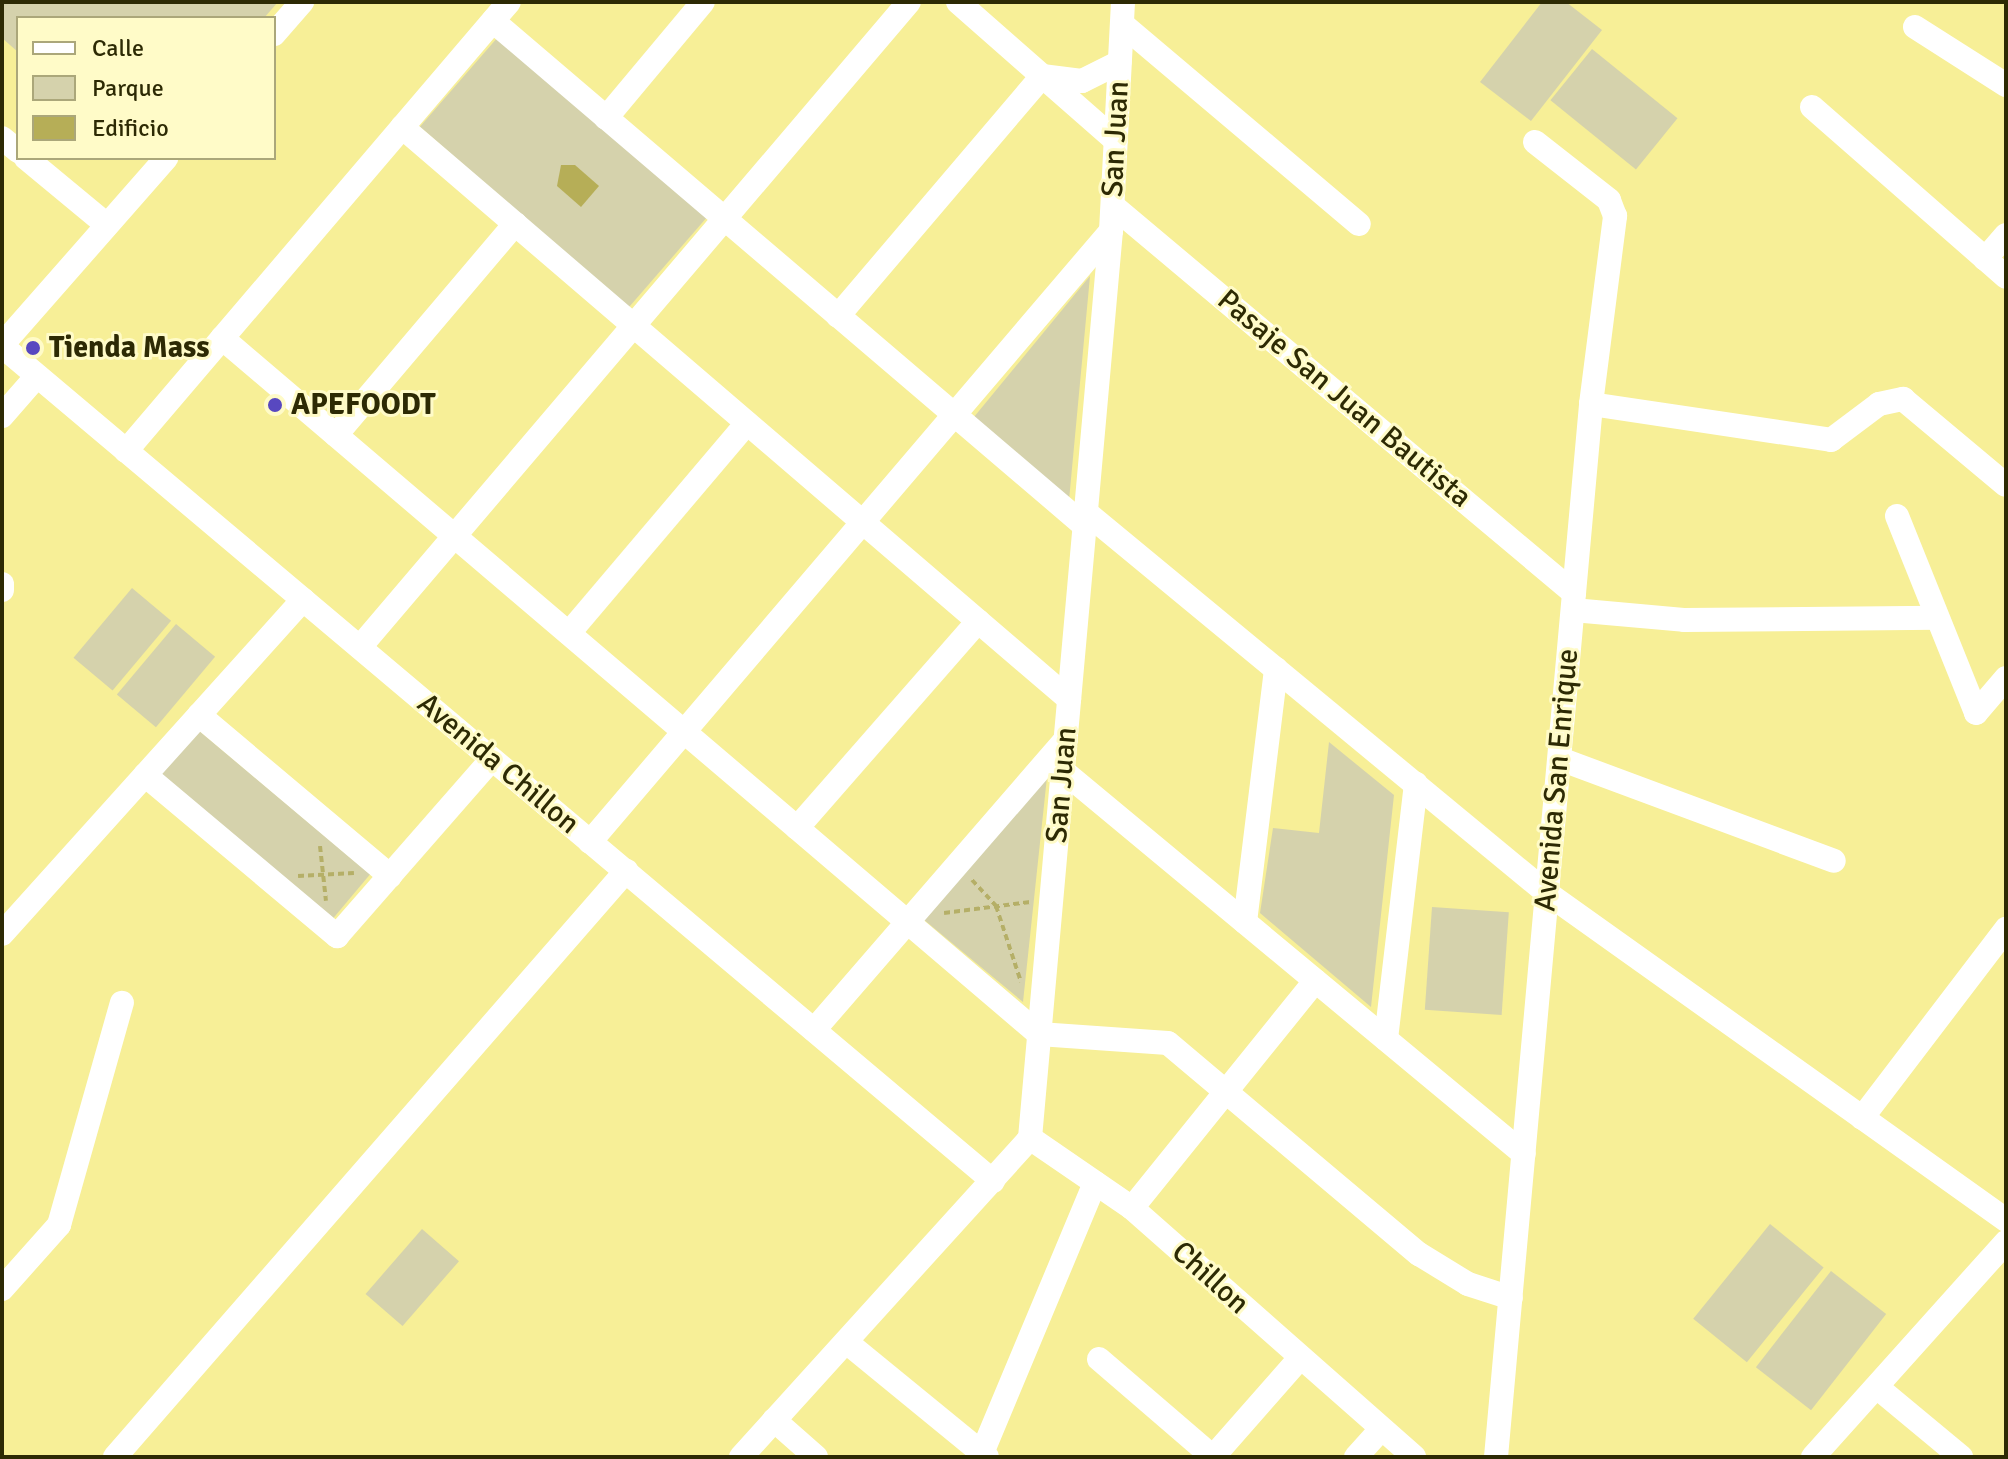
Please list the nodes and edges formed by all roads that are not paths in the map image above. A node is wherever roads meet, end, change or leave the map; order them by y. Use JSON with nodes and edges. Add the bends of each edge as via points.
{"nodes":[{"id":1,"x":302,"y":2,"type":"edge"},
{"id":2,"x":509,"y":2,"type":"edge"},
{"id":3,"x":703,"y":2,"type":"edge"},
{"id":4,"x":909,"y":2,"type":"edge"},
{"id":5,"x":958,"y":2,"type":"edge"},
{"id":6,"x":1123,"y":13,"type":"edge"},
{"id":7,"x":493,"y":21,"type":"junction"},
{"id":8,"x":1915,"y":27,"type":"dead end"},
{"id":9,"x":276,"y":32,"type":"edge"},
{"id":10,"x":1120,"y":62,"type":"junction"},
{"id":11,"x":1042,"y":76,"type":"junction"},
{"id":12,"x":2006,"y":85,"type":"edge"},
{"id":13,"x":1812,"y":107,"type":"dead end"},
{"id":14,"x":606,"y":118,"type":"junction"},
{"id":15,"x":402,"y":127,"type":"junction"},
{"id":16,"x":1116,"y":141,"type":"junction"},
{"id":17,"x":1535,"y":142,"type":"dead end"},
{"id":18,"x":28,"y":160,"type":"edge"},
{"id":19,"x":164,"y":160,"type":"edge"},
{"id":20,"x":1113,"y":206,"type":"junction"},
{"id":21,"x":724,"y":219,"type":"junction"},
{"id":22,"x":515,"y":224,"type":"junction"},
{"id":23,"x":1359,"y":224,"type":"dead end"},
{"id":24,"x":107,"y":225,"type":"junction"},
{"id":25,"x":1111,"y":231,"type":"junction"},
{"id":26,"x":2006,"y":235,"type":"edge"},
{"id":27,"x":1985,"y":259,"type":"junction"},
{"id":28,"x":2006,"y":277,"type":"edge"},
{"id":29,"x":838,"y":316,"type":"junction"},
{"id":30,"x":634,"y":326,"type":"junction"},
{"id":31,"x":222,"y":338,"type":"junction"},
{"id":32,"x":2,"y":346,"type":"edge"},
{"id":33,"x":37,"y":376,"type":"junction"},
{"id":34,"x":1591,"y":404,"type":"junction"},
{"id":35,"x":955,"y":415,"type":"junction"},
{"id":36,"x":2,"y":416,"type":"edge"},
{"id":37,"x":747,"y":423,"type":"junction"},
{"id":38,"x":336,"y":435,"type":"junction"},
{"id":39,"x":126,"y":451,"type":"junction"},
{"id":40,"x":2006,"y":485,"type":"edge"},
{"id":41,"x":1897,"y":516,"type":"dead end"},
{"id":42,"x":1087,"y":520,"type":"junction"},
{"id":43,"x":863,"y":522,"type":"junction"},
{"id":44,"x":455,"y":536,"type":"junction"},
{"id":45,"x":2,"y":584,"type":"edge"},
{"id":46,"x":2,"y":590,"type":"edge"},
{"id":47,"x":303,"y":600,"type":"junction"},
{"id":48,"x":1574,"y":601,"type":"junction"},
{"id":49,"x":1937,"y":618,"type":"junction"},
{"id":50,"x":978,"y":621,"type":"junction"},
{"id":51,"x":569,"y":633,"type":"junction"},
{"id":52,"x":360,"y":647,"type":"junction"},
{"id":53,"x":1276,"y":669,"type":"junction"},
{"id":54,"x":2006,"y":678,"type":"edge"},
{"id":55,"x":1069,"y":699,"type":"junction"},
{"id":56,"x":199,"y":715,"type":"junction"},
{"id":57,"x":684,"y":732,"type":"junction"},
{"id":58,"x":1066,"y":739,"type":"junction"},
{"id":59,"x":492,"y":759,"type":"junction"},
{"id":60,"x":1560,"y":759,"type":"junction"},
{"id":61,"x":1063,"y":771,"type":"junction"},
{"id":62,"x":145,"y":775,"type":"junction"},
{"id":63,"x":1416,"y":784,"type":"junction"},
{"id":64,"x":797,"y":828,"type":"junction"},
{"id":65,"x":590,"y":842,"type":"junction"},
{"id":66,"x":1834,"y":861,"type":"dead end"},
{"id":67,"x":626,"y":871,"type":"junction"},
{"id":68,"x":387,"y":874,"type":"junction"},
{"id":69,"x":1547,"y":893,"type":"junction"},
{"id":70,"x":907,"y":921,"type":"junction"},
{"id":71,"x":1245,"y":922,"type":"junction"},
{"id":72,"x":2006,"y":929,"type":"edge"},
{"id":73,"x":2,"y":934,"type":"edge"},
{"id":74,"x":1315,"y":981,"type":"junction"},
{"id":75,"x":122,"y":1003,"type":"dead end"},
{"id":76,"x":814,"y":1030,"type":"junction"},
{"id":77,"x":1039,"y":1034,"type":"junction"},
{"id":78,"x":1386,"y":1039,"type":"junction"},
{"id":79,"x":1229,"y":1093,"type":"junction"},
{"id":80,"x":1862,"y":1118,"type":"junction"},
{"id":81,"x":1030,"y":1138,"type":"junction"},
{"id":82,"x":1524,"y":1154,"type":"junction"},
{"id":83,"x":993,"y":1181,"type":"junction"},
{"id":84,"x":1095,"y":1183,"type":"junction"},
{"id":85,"x":1132,"y":1208,"type":"junction"},
{"id":86,"x":2006,"y":1220,"type":"edge"},
{"id":87,"x":2006,"y":1242,"type":"edge"},
{"id":88,"x":2,"y":1289,"type":"edge"},
{"id":89,"x":1511,"y":1298,"type":"junction"},
{"id":90,"x":850,"y":1345,"type":"junction"},
{"id":91,"x":1099,"y":1359,"type":"dead end"},
{"id":92,"x":1299,"y":1359,"type":"junction"},
{"id":93,"x":1878,"y":1388,"type":"junction"},
{"id":94,"x":774,"y":1420,"type":"junction"},
{"id":95,"x":1380,"y":1430,"type":"junction"},
{"id":96,"x":984,"y":1455,"type":"edge"},
{"id":97,"x":115,"y":1457,"type":"edge"},
{"id":98,"x":741,"y":1457,"type":"edge"},
{"id":99,"x":816,"y":1457,"type":"edge"},
{"id":100,"x":1213,"y":1457,"type":"edge"},
{"id":101,"x":1356,"y":1457,"type":"edge"},
{"id":102,"x":1414,"y":1457,"type":"edge"},
{"id":103,"x":1496,"y":1457,"type":"edge"},
{"id":104,"x":1813,"y":1457,"type":"edge"},
{"id":105,"x":1961,"y":1457,"type":"edge"}],
"edges":[{"from":1,"to":9,"type":"street"},
{"from":2,"to":7,"type":"street"},
{"from":3,"to":14,"type":"street"},
{"from":4,"to":21,"type":"street"},
{"from":5,"to":11,"type":"street"},
{"from":6,"to":10,"type":"street","name":"San Juan"},
{"from":6,"to":23,"type":"street"},
{"from":7,"to":14,"type":"street"},
{"from":7,"to":15,"type":"street"},
{"from":8,"to":12,"type":"street"},
{"from":10,"to":11,"type":"street","via":[[1082,81]]},
{"from":10,"to":16,"type":"street","name":"San Juan"},
{"from":11,"to":16,"type":"street"},
{"from":11,"to":29,"type":"street"},
{"from":13,"to":27,"type":"street"},
{"from":14,"to":21,"type":"street"},
{"from":15,"to":22,"type":"street"},
{"from":15,"to":31,"type":"street"},
{"from":16,"to":20,"type":"street","name":"San Juan"},
{"from":17,"to":34,"type":"street","name":"Avenida San Enrique","via":[[1609,200],[1615,216]]},
{"from":18,"to":24,"type":"street"},
{"from":19,"to":24,"type":"street"},
{"from":20,"to":25,"type":"street","name":"San Juan"},
{"from":20,"to":48,"type":"street","name":"Pasaje San Juan Bautista"},
{"from":21,"to":29,"type":"street"},
{"from":21,"to":30,"type":"street"},
{"from":22,"to":30,"type":"street"},
{"from":22,"to":38,"type":"street"},
{"from":24,"to":32,"type":"street"},
{"from":25,"to":35,"type":"street"},
{"from":25,"to":42,"type":"street","name":"San Juan"},
{"from":26,"to":27,"type":"street"},
{"from":27,"to":28,"type":"street"},
{"from":29,"to":35,"type":"street"},
{"from":30,"to":37,"type":"street"},
{"from":30,"to":44,"type":"street"},
{"from":31,"to":38,"type":"street"},
{"from":31,"to":39,"type":"street"},
{"from":32,"to":33,"type":"street","name":"Avenida Chillon"},
{"from":33,"to":36,"type":"street"},
{"from":33,"to":39,"type":"street","name":"Avenida Chillon"},
{"from":34,"to":40,"type":"street","via":[[1831,440],[1879,404],[1903,399]]},
{"from":34,"to":48,"type":"street","name":"Avenida San Enrique"},
{"from":35,"to":42,"type":"street"},
{"from":35,"to":43,"type":"street"},
{"from":37,"to":43,"type":"street"},
{"from":37,"to":51,"type":"street"},
{"from":38,"to":44,"type":"street"},
{"from":39,"to":47,"type":"street","name":"Avenida Chillon"},
{"from":41,"to":49,"type":"street"},
{"from":42,"to":53,"type":"street"},
{"from":42,"to":55,"type":"street","name":"San Juan"},
{"from":43,"to":50,"type":"street"},
{"from":43,"to":57,"type":"street"},
{"from":44,"to":51,"type":"street"},
{"from":44,"to":52,"type":"street"},
{"from":45,"to":46,"type":"street"},
{"from":47,"to":52,"type":"street","name":"Avenida Chillon"},
{"from":47,"to":56,"type":"street"},
{"from":48,"to":49,"type":"street","via":[[1684,620]]},
{"from":48,"to":60,"type":"street","name":"Avenida San Enrique"},
{"from":49,"to":54,"type":"street","via":[[1976,713]]},
{"from":50,"to":55,"type":"street"},
{"from":50,"to":64,"type":"street"},
{"from":51,"to":57,"type":"street"},
{"from":52,"to":59,"type":"street","name":"Avenida Chillon"},
{"from":53,"to":63,"type":"street"},
{"from":53,"to":71,"type":"street"},
{"from":55,"to":58,"type":"street","name":"San Juan"},
{"from":56,"to":62,"type":"street"},
{"from":56,"to":68,"type":"street"},
{"from":57,"to":64,"type":"street"},
{"from":57,"to":65,"type":"street"},
{"from":58,"to":61,"type":"street","name":"San Juan"},
{"from":58,"to":70,"type":"street"},
{"from":59,"to":65,"type":"street","name":"Avenida Chillon"},
{"from":59,"to":68,"type":"street"},
{"from":60,"to":66,"type":"street"},
{"from":60,"to":69,"type":"street","name":"Avenida San Enrique"},
{"from":61,"to":71,"type":"street"},
{"from":61,"to":77,"type":"street","name":"San Juan"},
{"from":62,"to":68,"type":"street","via":[[337,936]]},
{"from":62,"to":73,"type":"street"},
{"from":63,"to":69,"type":"street"},
{"from":63,"to":78,"type":"street"},
{"from":64,"to":70,"type":"street"},
{"from":65,"to":67,"type":"street","name":"Avenida Chillon"},
{"from":67,"to":76,"type":"street","name":"Avenida Chillon"},
{"from":67,"to":97,"type":"street"},
{"from":69,"to":80,"type":"street"},
{"from":69,"to":82,"type":"street","name":"Avenida San Enrique"},
{"from":70,"to":76,"type":"street"},
{"from":70,"to":77,"type":"street"},
{"from":71,"to":74,"type":"street"},
{"from":72,"to":80,"type":"street"},
{"from":74,"to":78,"type":"street"},
{"from":74,"to":79,"type":"street"},
{"from":75,"to":88,"type":"street","via":[[59,1225]]},
{"from":76,"to":83,"type":"street","name":"Avenida Chillon"},
{"from":77,"to":79,"type":"street","via":[[1160,1040]]},
{"from":77,"to":81,"type":"street","name":"San Juan"},
{"from":78,"to":82,"type":"street"},
{"from":79,"to":85,"type":"street"},
{"from":79,"to":89,"type":"street","via":[[1419,1254],[1468,1284]]},
{"from":80,"to":86,"type":"street"},
{"from":81,"to":83,"type":"street"},
{"from":81,"to":84,"type":"street","name":"Chillon"},
{"from":82,"to":89,"type":"street","name":"Avenida San Enrique"},
{"from":83,"to":90,"type":"street"},
{"from":84,"to":85,"type":"street","name":"Chillon"},
{"from":84,"to":96,"type":"street"},
{"from":85,"to":92,"type":"street","name":"Chillon"},
{"from":87,"to":93,"type":"street"},
{"from":89,"to":103,"type":"street","name":"Avenida San Enrique"},
{"from":90,"to":94,"type":"street"},
{"from":90,"to":96,"type":"street"},
{"from":91,"to":100,"type":"street"},
{"from":92,"to":95,"type":"street","name":"Chillon"},
{"from":92,"to":100,"type":"street"},
{"from":93,"to":104,"type":"street"},
{"from":93,"to":105,"type":"street"},
{"from":94,"to":98,"type":"street"},
{"from":94,"to":99,"type":"street"},
{"from":95,"to":101,"type":"street"},
{"from":95,"to":102,"type":"street","name":"Chillon"}]}
